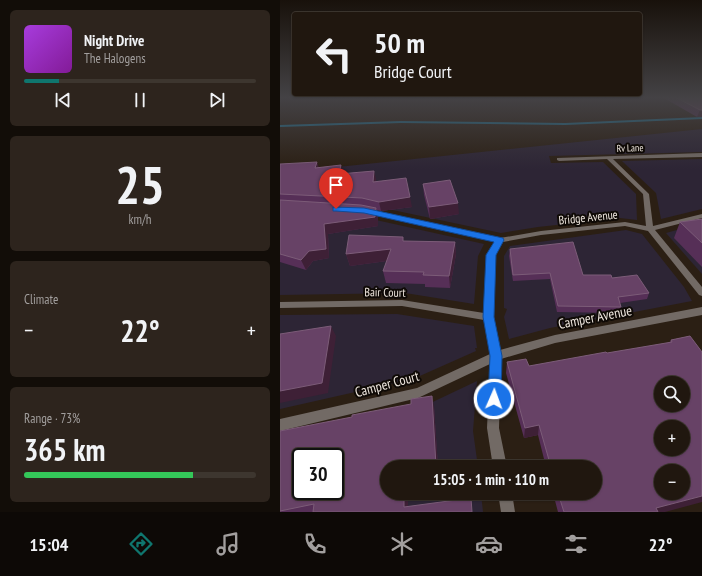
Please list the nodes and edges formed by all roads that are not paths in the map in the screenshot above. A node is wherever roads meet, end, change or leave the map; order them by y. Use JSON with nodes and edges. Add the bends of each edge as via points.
{"nodes":[{"id":1,"x":702,"y":155,"type":"edge"},
{"id":2,"x":609,"y":158,"type":"junction"},
{"id":3,"x":559,"y":159,"type":"dead end"},
{"id":4,"x":357,"y":210,"type":"edge"},
{"id":5,"x":702,"y":216,"type":"edge"},
{"id":6,"x":650,"y":229,"type":"junction"},
{"id":7,"x":500,"y":240,"type":"junction"},
{"id":8,"x":702,"y":293,"type":"edge"},
{"id":9,"x":280,"y":304,"type":"edge"},
{"id":10,"x":702,"y":311,"type":"edge"},
{"id":11,"x":488,"y":317,"type":"junction"},
{"id":12,"x":496,"y":356,"type":"junction"},
{"id":13,"x":280,"y":425,"type":"edge"},
{"id":14,"x":499,"y":460,"type":"edge"},
{"id":15,"x":506,"y":500,"type":"edge"},
{"id":16,"x":508,"y":512,"type":"edge"}],
"edges":[{"from":1,"to":2,"type":"street","name":"Rv Lane"},
{"from":2,"to":3,"type":"street","name":"Rv Lane"},
{"from":2,"to":6,"type":"street","via":[[646,194]]},
{"from":4,"to":7,"type":"street"},
{"from":5,"to":6,"type":"street","name":"Bridge Avenue"},
{"from":6,"to":7,"type":"street","name":"Bridge Avenue","via":[[625,224]]},
{"from":6,"to":8,"type":"street"},
{"from":7,"to":11,"type":"street","via":[[491,255]]},
{"from":9,"to":11,"type":"street","name":"Bair Court","via":[[402,303]]},
{"from":10,"to":12,"type":"street","name":"Camper Avenue","via":[[555,339]]},
{"from":11,"to":12,"type":"street"},
{"from":12,"to":13,"type":"street","name":"Camper Court","via":[[418,393]]},
{"from":12,"to":14,"type":"street","via":[[493,428]]},
{"from":15,"to":16,"type":"street"}]}
